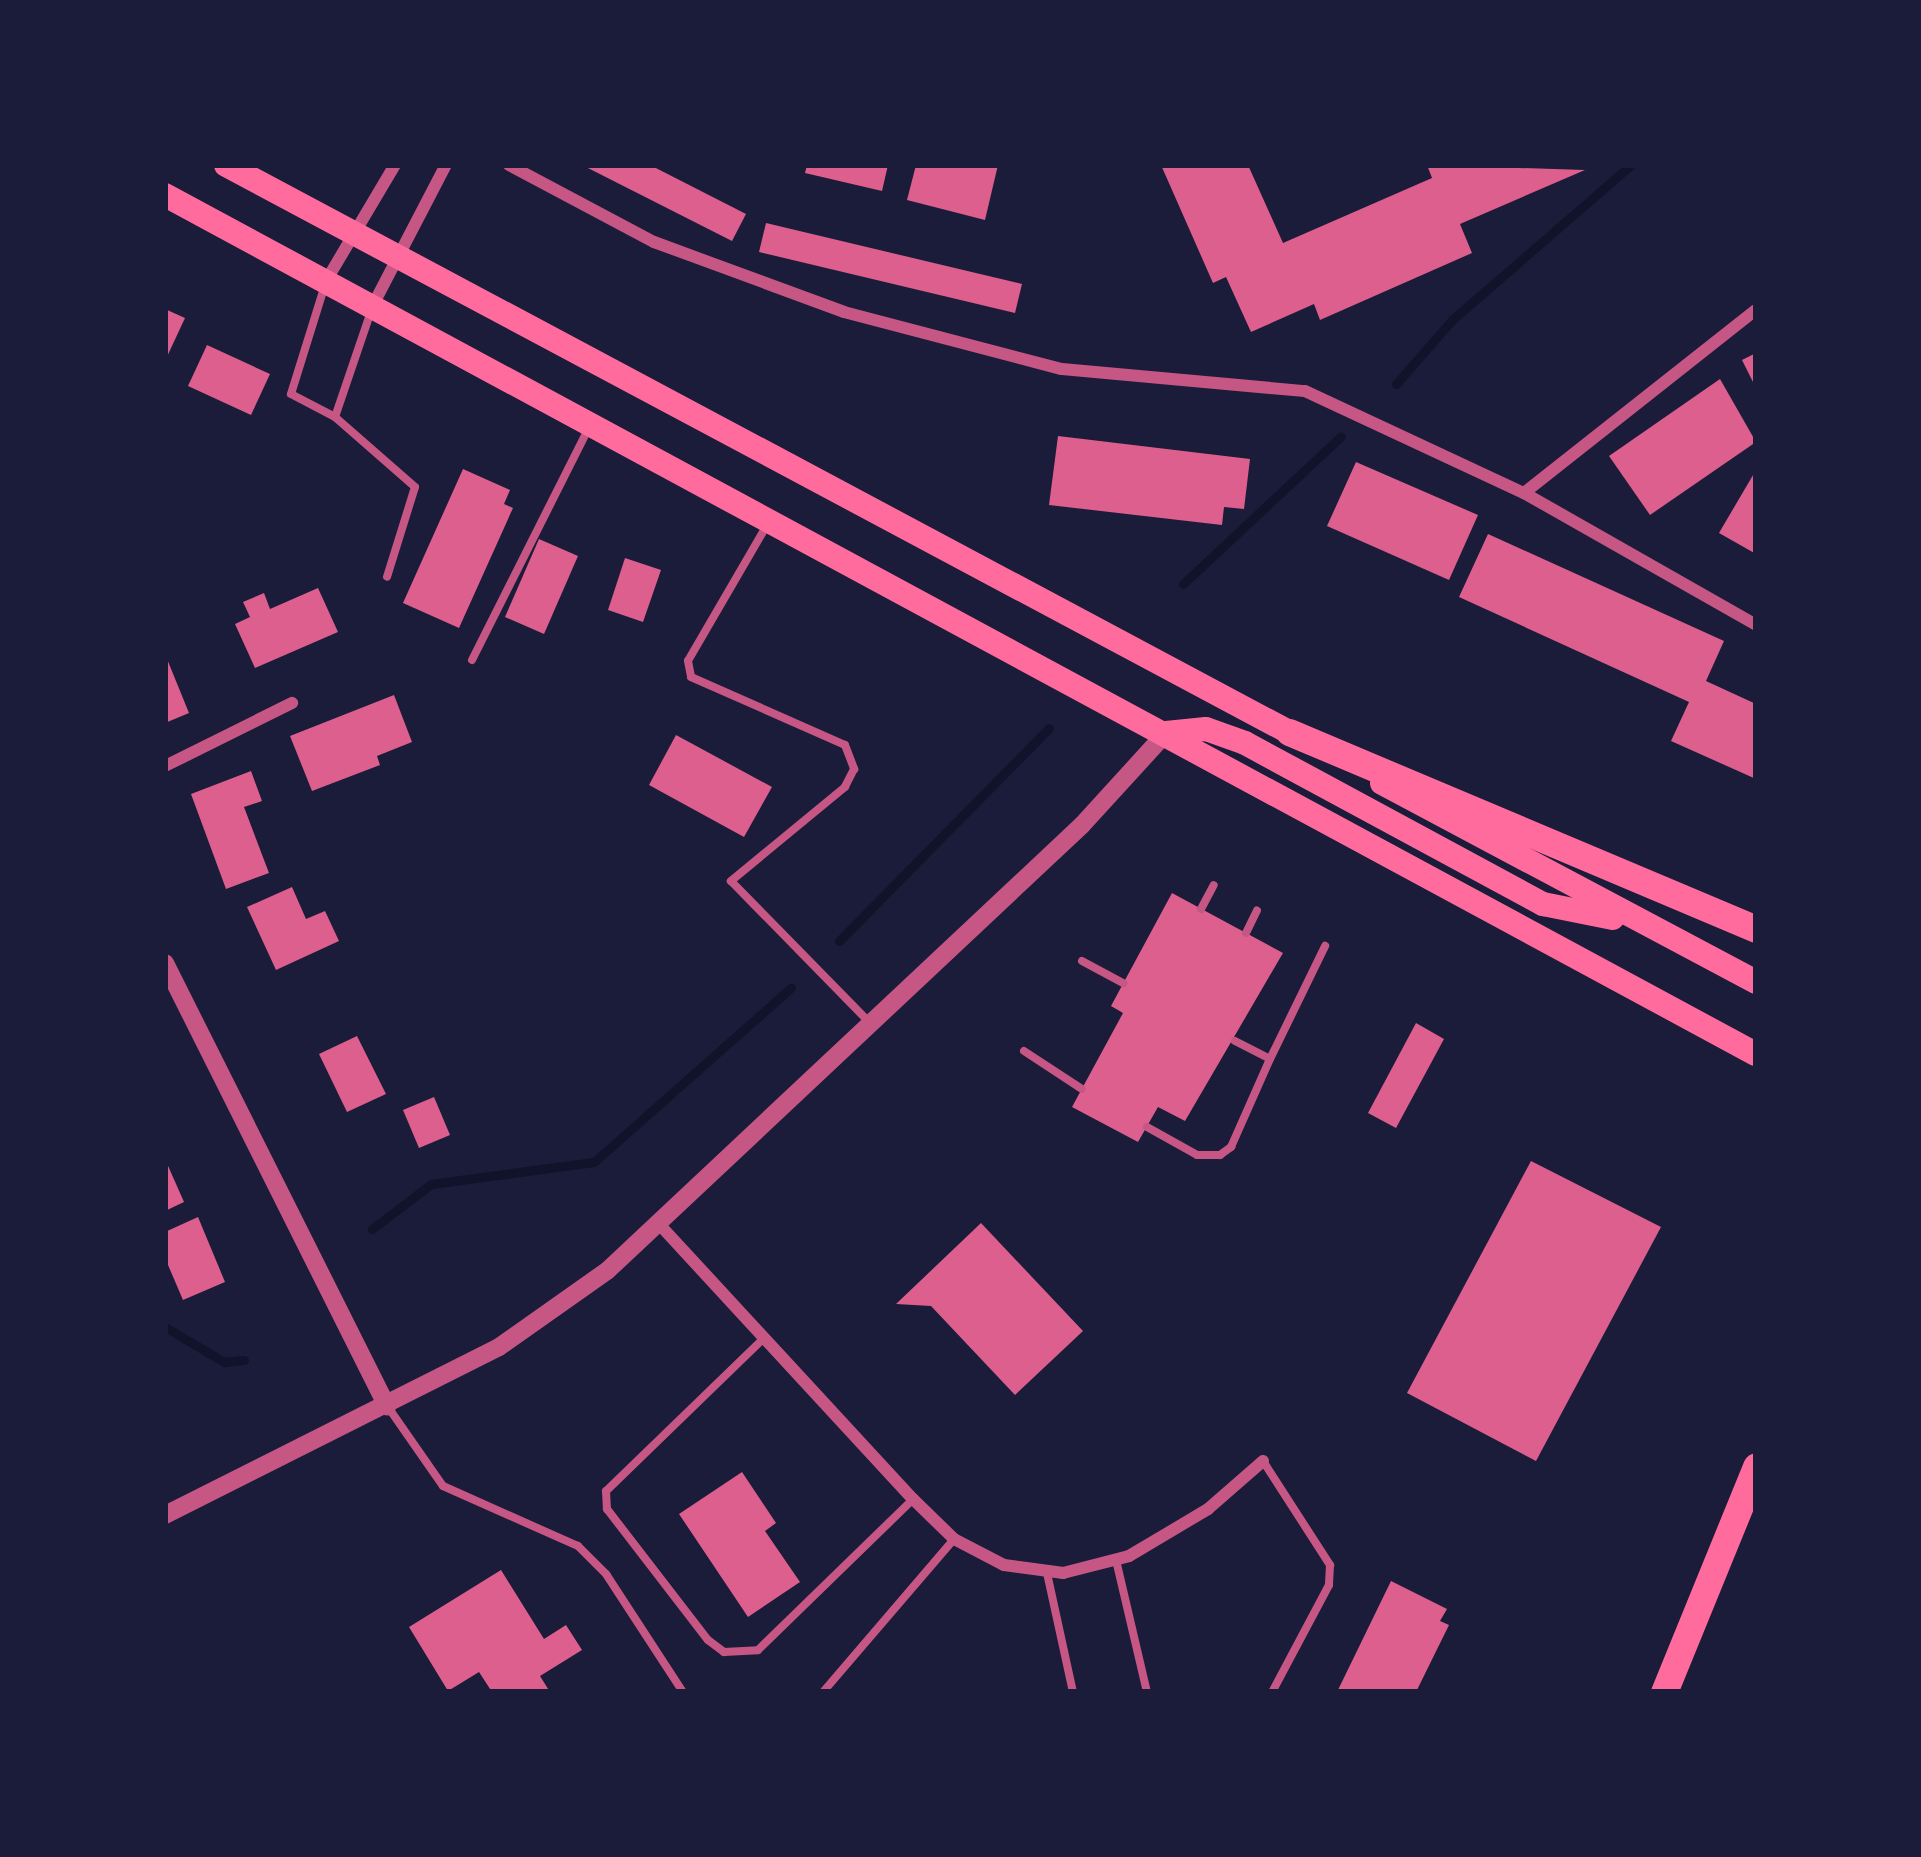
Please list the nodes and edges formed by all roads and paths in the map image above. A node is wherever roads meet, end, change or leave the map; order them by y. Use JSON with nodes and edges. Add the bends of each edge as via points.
{"nodes":[{"id":1,"x":226,"y":165,"type":"edge"},
{"id":2,"x":395,"y":165,"type":"edge"},
{"id":3,"x":446,"y":165,"type":"edge"},
{"id":4,"x":508,"y":165,"type":"edge"},
{"id":5,"x":165,"y":195,"type":"edge"},
{"id":6,"x":356,"y":230,"type":"junction"},
{"id":7,"x":400,"y":253,"type":"junction"},
{"id":8,"x":326,"y":281,"type":"junction"},
{"id":9,"x":373,"y":305,"type":"junction"},
{"id":10,"x":1756,"y":310,"type":"edge"},
{"id":11,"x":335,"y":417,"type":"junction"},
{"id":12,"x":591,"y":423,"type":"junction"},
{"id":13,"x":1524,"y":493,"type":"junction"},
{"id":14,"x":770,"y":520,"type":"junction"},
{"id":15,"x":387,"y":577,"type":"dead end"},
{"id":16,"x":1756,"y":625,"type":"edge"},
{"id":17,"x":472,"y":660,"type":"dead end"},
{"id":18,"x":292,"y":703,"type":"dead end"},
{"id":19,"x":1289,"y":732,"type":"junction"},
{"id":20,"x":1166,"y":733,"type":"junction"},
{"id":21,"x":165,"y":766,"type":"edge"},
{"id":22,"x":1214,"y":885,"type":"dead end"},
{"id":23,"x":1202,"y":909,"type":"dead end"},
{"id":24,"x":1257,"y":910,"type":"dead end"},
{"id":25,"x":1639,"y":923,"type":"junction"},
{"id":26,"x":1756,"y":929,"type":"edge"},
{"id":27,"x":1246,"y":933,"type":"dead end"},
{"id":28,"x":1324,"y":946,"type":"dead end"},
{"id":29,"x":1082,"y":961,"type":"dead end"},
{"id":30,"x":165,"y":963,"type":"edge"},
{"id":31,"x":1756,"y":982,"type":"edge"},
{"id":32,"x":1123,"y":983,"type":"dead end"},
{"id":33,"x":871,"y":1024,"type":"junction"},
{"id":34,"x":1235,"y":1041,"type":"dead end"},
{"id":35,"x":1024,"y":1052,"type":"dead end"},
{"id":36,"x":1756,"y":1054,"type":"edge"},
{"id":37,"x":1270,"y":1059,"type":"junction"},
{"id":38,"x":1082,"y":1089,"type":"dead end"},
{"id":39,"x":1147,"y":1127,"type":"dead end"},
{"id":40,"x":659,"y":1224,"type":"junction"},
{"id":41,"x":764,"y":1338,"type":"junction"},
{"id":42,"x":387,"y":1406,"type":"junction"},
{"id":43,"x":1264,"y":1461,"type":"joint"},
{"id":44,"x":1756,"y":1466,"type":"edge"},
{"id":45,"x":913,"y":1499,"type":"junction"},
{"id":46,"x":165,"y":1515,"type":"edge"},
{"id":47,"x":954,"y":1539,"type":"junction"},
{"id":48,"x":1116,"y":1560,"type":"junction"},
{"id":49,"x":1047,"y":1573,"type":"junction"},
{"id":50,"x":682,"y":1692,"type":"edge"},
{"id":51,"x":823,"y":1692,"type":"edge"},
{"id":52,"x":1073,"y":1692,"type":"edge"},
{"id":53,"x":1147,"y":1692,"type":"edge"},
{"id":54,"x":1272,"y":1692,"type":"edge"},
{"id":55,"x":1664,"y":1692,"type":"edge"}],
"edges":[{"from":1,"to":6,"type":"main road"},
{"from":2,"to":6,"type":"street"},
{"from":3,"to":7,"type":"street"},
{"from":4,"to":13,"type":"street","via":[[654,242],[844,312],[1061,369],[1304,391]]},
{"from":5,"to":8,"type":"main road"},
{"from":6,"to":7,"type":"main road"},
{"from":6,"to":8,"type":"street"},
{"from":7,"to":9,"type":"street"},
{"from":7,"to":19,"type":"main road"},
{"from":8,"to":9,"type":"main road"},
{"from":8,"to":11,"type":"lane","via":[[291,394]]},
{"from":9,"to":11,"type":"lane"},
{"from":9,"to":12,"type":"main road"},
{"from":10,"to":13,"type":"street"},
{"from":11,"to":15,"type":"lane","via":[[415,487]]},
{"from":12,"to":14,"type":"main road"},
{"from":12,"to":17,"type":"lane"},
{"from":13,"to":16,"type":"street"},
{"from":14,"to":20,"type":"main road"},
{"from":14,"to":33,"type":"lane","via":[[688,661],[691,677],[845,745],[852,757],[845,788],[731,881]]},
{"from":18,"to":21,"type":"street"},
{"from":19,"to":25,"type":"main road"},
{"from":19,"to":26,"type":"highway"},
{"from":20,"to":25,"type":"main road","via":[[1206,729],[1245,742],[1543,904]]},
{"from":20,"to":33,"type":"street","via":[[1082,825]]},
{"from":20,"to":36,"type":"main road"},
{"from":22,"to":23,"type":"lane"},
{"from":24,"to":27,"type":"lane"},
{"from":25,"to":31,"type":"main road"},
{"from":28,"to":37,"type":"lane"},
{"from":29,"to":32,"type":"lane"},
{"from":30,"to":42,"type":"street"},
{"from":33,"to":40,"type":"street"},
{"from":34,"to":37,"type":"lane"},
{"from":35,"to":38,"type":"lane"},
{"from":37,"to":39,"type":"lane","via":[[1231,1147],[1220,1155],[1197,1155]]},
{"from":40,"to":41,"type":"street"},
{"from":40,"to":42,"type":"street","via":[[555,1311]]},
{"from":41,"to":45,"type":"street"},
{"from":41,"to":45,"type":"lane","via":[[606,1490],[607,1509],[709,1640],[724,1652],[758,1650]]},
{"from":42,"to":46,"type":"street"},
{"from":42,"to":50,"type":"lane","via":[[443,1486],[578,1546],[606,1574]]},
{"from":43,"to":48,"type":"street","via":[[1208,1509]]},
{"from":43,"to":54,"type":"lane","via":[[1330,1564],[1328,1585]]},
{"from":44,"to":55,"type":"highway"},
{"from":45,"to":47,"type":"street"},
{"from":47,"to":49,"type":"street","via":[[1004,1565]]},
{"from":47,"to":51,"type":"lane"},
{"from":48,"to":49,"type":"street"},
{"from":48,"to":53,"type":"lane"},
{"from":49,"to":52,"type":"lane"}]}
